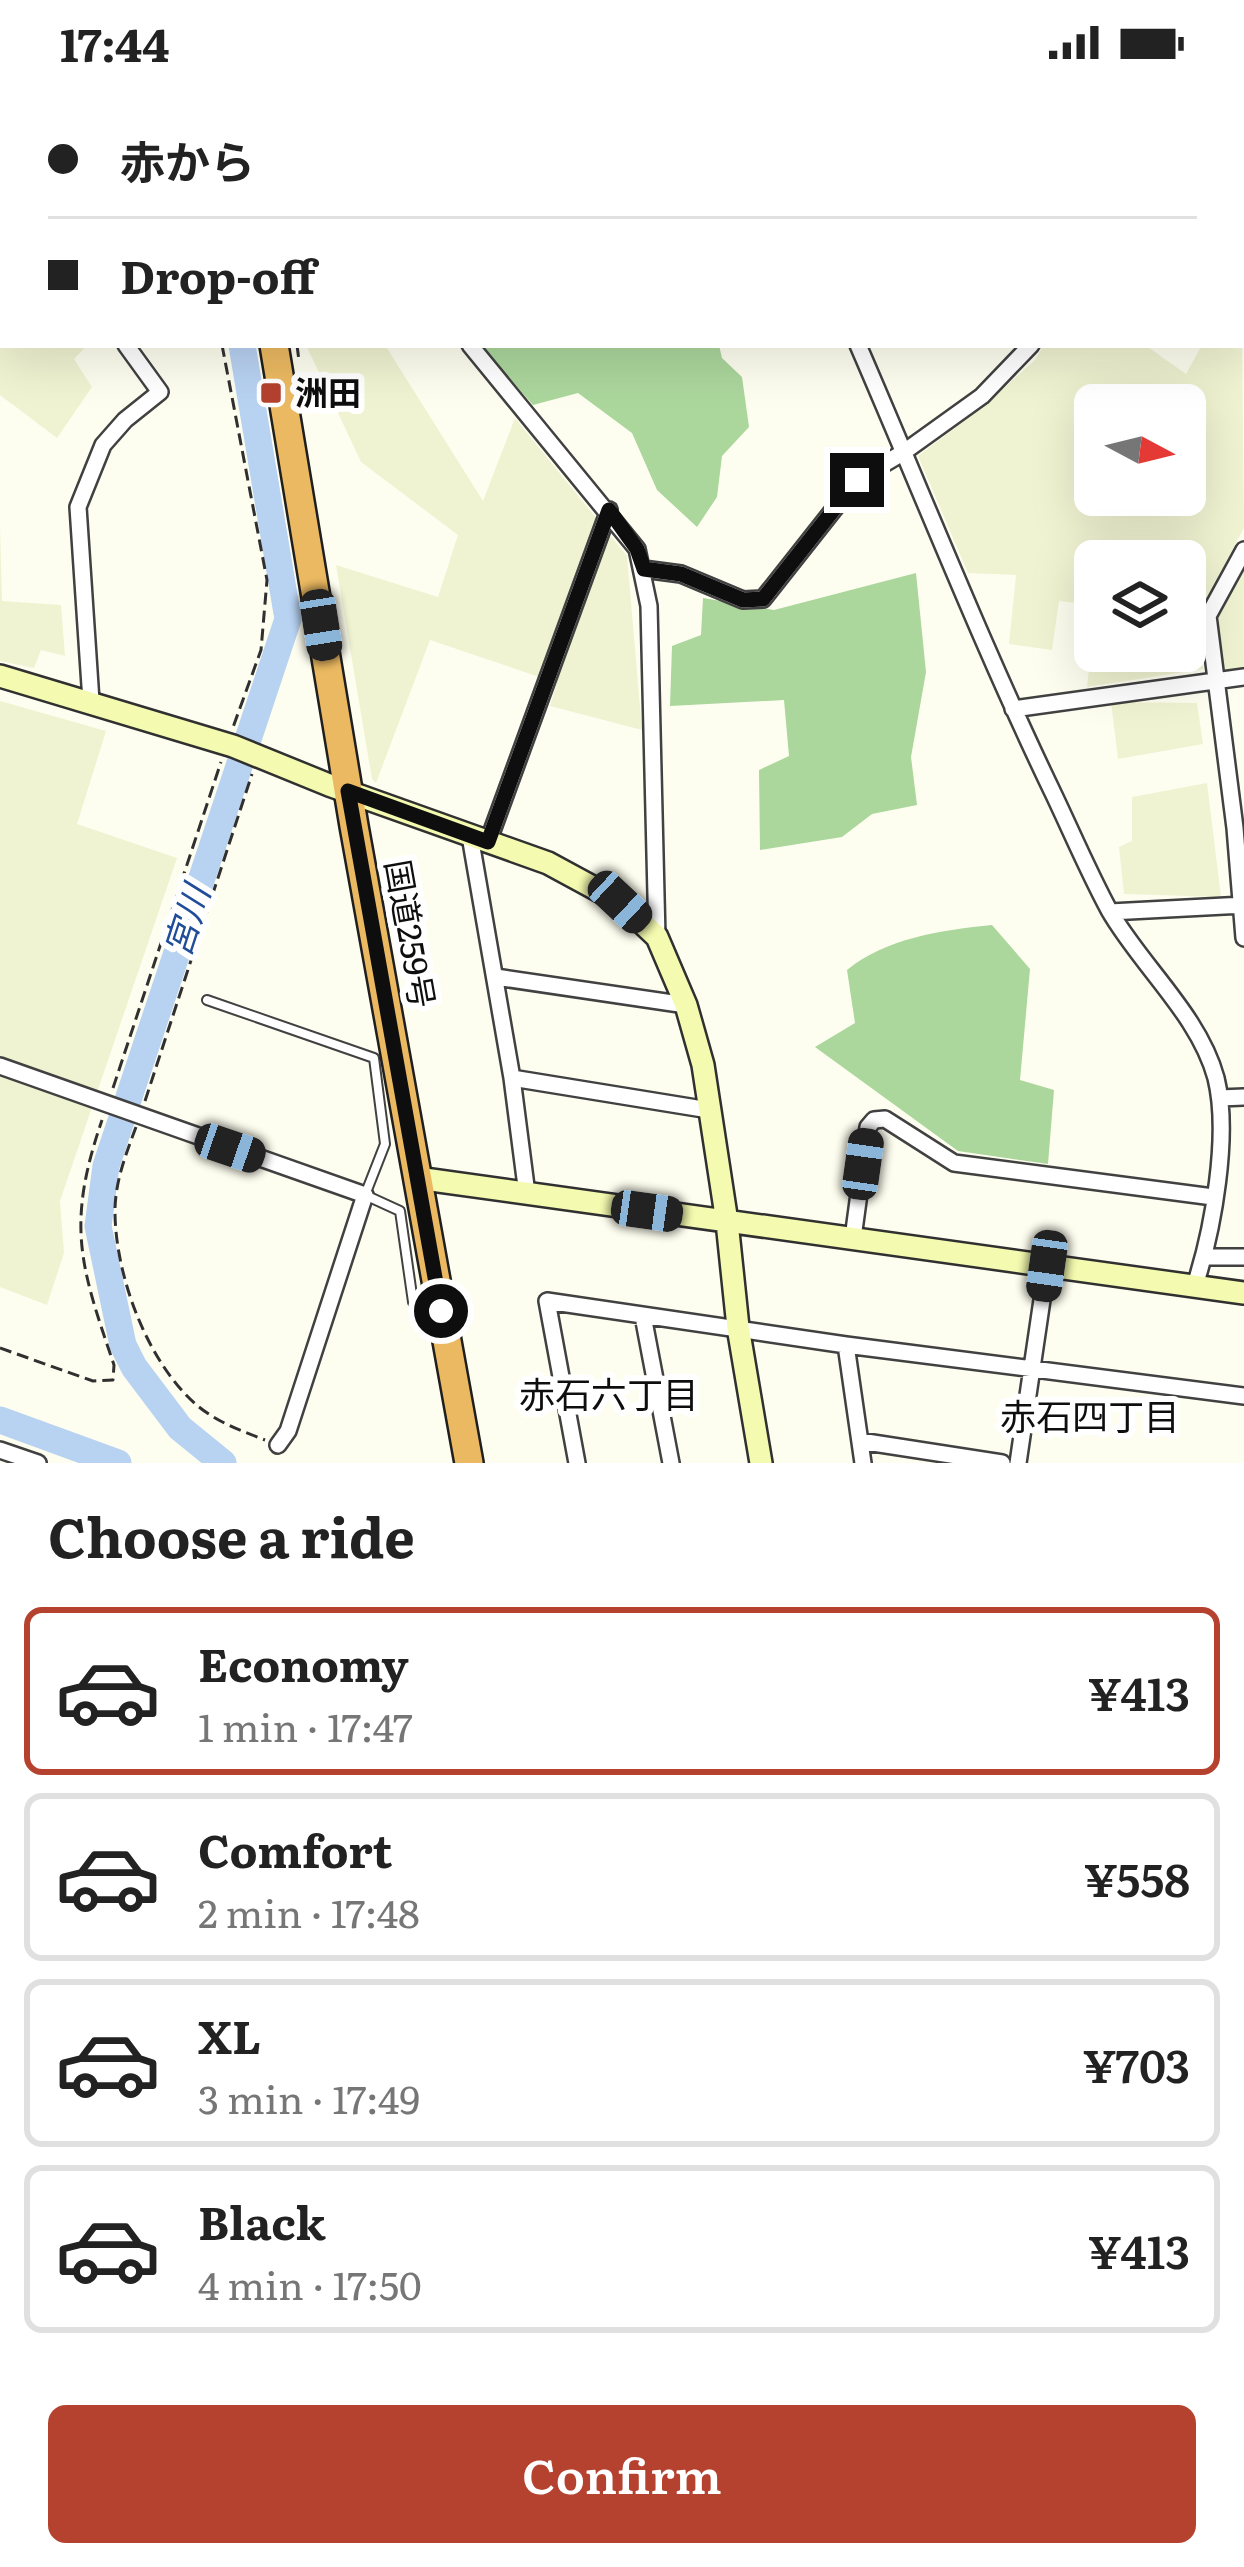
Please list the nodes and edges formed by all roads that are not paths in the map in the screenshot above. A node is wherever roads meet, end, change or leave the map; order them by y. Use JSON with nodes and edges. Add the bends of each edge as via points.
{"nodes":[{"id":1,"x":128,"y":348,"type":"edge"},
{"id":2,"x":274,"y":348,"type":"edge"},
{"id":3,"x":473,"y":348,"type":"edge"},
{"id":4,"x":860,"y":348,"type":"edge"},
{"id":5,"x":1028,"y":348,"type":"edge"},
{"id":6,"x":904,"y":452,"type":"junction"},
{"id":7,"x":609,"y":510,"type":"junction"},
{"id":8,"x":1244,"y":550,"type":"edge"},
{"id":9,"x":644,"y":569,"type":"junction"},
{"id":10,"x":1244,"y":677,"type":"edge"},
{"id":11,"x":1,"y":681,"type":"edge"},
{"id":12,"x":1216,"y":681,"type":"junction"},
{"id":13,"x":91,"y":701,"type":"junction"},
{"id":14,"x":1013,"y":710,"type":"junction"},
{"id":15,"x":348,"y":791,"type":"junction"},
{"id":16,"x":1240,"y":827,"type":"edge"},
{"id":17,"x":479,"y":839,"type":"junction"},
{"id":18,"x":1242,"y":905,"type":"edge"},
{"id":19,"x":1110,"y":912,"type":"junction"},
{"id":20,"x":657,"y":937,"type":"junction"},
{"id":21,"x":1244,"y":938,"type":"edge"},
{"id":22,"x":496,"y":977,"type":"junction"},
{"id":23,"x":207,"y":1000,"type":"dead end"},
{"id":24,"x":686,"y":1005,"type":"junction"},
{"id":25,"x":0,"y":1066,"type":"edge"},
{"id":26,"x":512,"y":1078,"type":"junction"},
{"id":27,"x":1244,"y":1096,"type":"edge"},
{"id":28,"x":1220,"y":1098,"type":"junction"},
{"id":29,"x":709,"y":1110,"type":"junction"},
{"id":30,"x":417,"y":1178,"type":"junction"},
{"id":31,"x":526,"y":1193,"type":"junction"},
{"id":32,"x":365,"y":1195,"type":"junction"},
{"id":33,"x":1213,"y":1197,"type":"junction"},
{"id":34,"x":728,"y":1222,"type":"junction"},
{"id":35,"x":853,"y":1238,"type":"junction"},
{"id":36,"x":1204,"y":1257,"type":"junction"},
{"id":37,"x":1244,"y":1257,"type":"edge"},
{"id":38,"x":1047,"y":1266,"type":"junction"},
{"id":39,"x":1195,"y":1285,"type":"junction"},
{"id":40,"x":1244,"y":1292,"type":"edge"},
{"id":41,"x":441,"y":1311,"type":"junction"},
{"id":42,"x":643,"y":1316,"type":"junction"},
{"id":43,"x":737,"y":1327,"type":"junction"},
{"id":44,"x":847,"y":1345,"type":"junction"},
{"id":45,"x":1034,"y":1367,"type":"junction"},
{"id":46,"x":1244,"y":1396,"type":"edge"},
{"id":47,"x":860,"y":1441,"type":"junction"},
{"id":48,"x":278,"y":1445,"type":"road end"},
{"id":49,"x":0,"y":1450,"type":"edge"},
{"id":50,"x":38,"y":1463,"type":"edge"},
{"id":51,"x":469,"y":1463,"type":"edge"},
{"id":52,"x":577,"y":1463,"type":"edge"},
{"id":53,"x":671,"y":1463,"type":"edge"},
{"id":54,"x":761,"y":1463,"type":"edge"},
{"id":55,"x":863,"y":1463,"type":"edge"},
{"id":56,"x":1002,"y":1463,"type":"edge"},
{"id":57,"x":1018,"y":1463,"type":"edge"}],
"edges":[{"from":1,"to":13,"type":"street","via":[[160,392],[103,445],[78,507]]},
{"from":2,"to":15,"type":"highway","name":"国道259号"},
{"from":3,"to":7,"type":"street"},
{"from":4,"to":6,"type":"street"},
{"from":5,"to":6,"type":"street","via":[[982,395]]},
{"from":6,"to":9,"type":"street","via":[[857,480],[763,599]]},
{"from":6,"to":14,"type":"street"},
{"from":7,"to":9,"type":"street"},
{"from":7,"to":17,"type":"street"},
{"from":8,"to":12,"type":"street","via":[[1208,616]]},
{"from":9,"to":20,"type":"street"},
{"from":10,"to":12,"type":"street"},
{"from":11,"to":13,"type":"street"},
{"from":12,"to":14,"type":"street"},
{"from":12,"to":16,"type":"street"},
{"from":13,"to":15,"type":"street"},
{"from":14,"to":19,"type":"street"},
{"from":15,"to":17,"type":"street"},
{"from":15,"to":30,"type":"highway","name":"国道259号"},
{"from":16,"to":18,"type":"street"},
{"from":17,"to":20,"type":"street","via":[[583,879]]},
{"from":17,"to":22,"type":"street"},
{"from":18,"to":19,"type":"street"},
{"from":18,"to":21,"type":"street"},
{"from":19,"to":28,"type":"street","via":[[1192,1028]]},
{"from":20,"to":24,"type":"street"},
{"from":22,"to":24,"type":"street"},
{"from":22,"to":26,"type":"street"},
{"from":23,"to":32,"type":"lane","via":[[374,1058],[385,1144]]},
{"from":24,"to":29,"type":"street"},
{"from":25,"to":32,"type":"street"},
{"from":26,"to":29,"type":"street"},
{"from":26,"to":31,"type":"street"},
{"from":27,"to":28,"type":"street"},
{"from":28,"to":33,"type":"street"},
{"from":29,"to":34,"type":"street"},
{"from":30,"to":31,"type":"street"},
{"from":30,"to":41,"type":"highway","name":"国道259号"},
{"from":31,"to":34,"type":"street"},
{"from":32,"to":41,"type":"lane","via":[[400,1211],[413,1302]]},
{"from":32,"to":48,"type":"street"},
{"from":33,"to":35,"type":"street","via":[[954,1163],[885,1119],[874,1120]]},
{"from":33,"to":36,"type":"street"},
{"from":34,"to":35,"type":"street"},
{"from":34,"to":43,"type":"street"},
{"from":35,"to":38,"type":"street"},
{"from":36,"to":37,"type":"street"},
{"from":36,"to":39,"type":"street"},
{"from":38,"to":39,"type":"street"},
{"from":38,"to":45,"type":"street"},
{"from":39,"to":40,"type":"street"},
{"from":41,"to":51,"type":"highway","name":"国道259号"},
{"from":42,"to":43,"type":"street"},
{"from":42,"to":52,"type":"street","via":[[547,1301]]},
{"from":42,"to":53,"type":"street"},
{"from":43,"to":44,"type":"street"},
{"from":43,"to":54,"type":"street"},
{"from":44,"to":45,"type":"street"},
{"from":44,"to":47,"type":"street"},
{"from":45,"to":46,"type":"street"},
{"from":45,"to":57,"type":"street"},
{"from":47,"to":55,"type":"street"},
{"from":47,"to":56,"type":"street"},
{"from":49,"to":50,"type":"street"}]}
